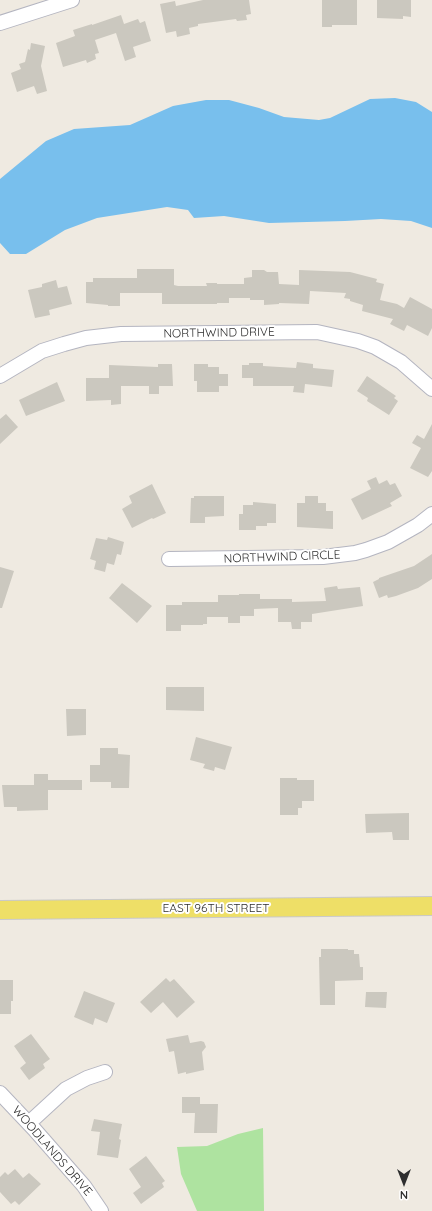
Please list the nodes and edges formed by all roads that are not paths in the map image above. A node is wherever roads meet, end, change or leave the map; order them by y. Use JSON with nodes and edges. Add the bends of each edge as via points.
{"nodes":[{"id":1,"x":72,"y":0,"type":"edge"},
{"id":2,"x":0,"y":23,"type":"edge"},
{"id":3,"x":0,"y":376,"type":"edge"},
{"id":4,"x":432,"y":389,"type":"edge"},
{"id":5,"x":432,"y":514,"type":"edge"},
{"id":6,"x":170,"y":559,"type":"dead end"},
{"id":7,"x":432,"y":906,"type":"edge"},
{"id":8,"x":0,"y":910,"type":"edge"},
{"id":9,"x":105,"y":1072,"type":"dead end"},
{"id":10,"x":0,"y":1094,"type":"edge"},
{"id":11,"x":29,"y":1123,"type":"junction"},
{"id":12,"x":101,"y":1211,"type":"edge"}],
"edges":[{"from":1,"to":2,"type":"street"},
{"from":3,"to":4,"type":"street","name":"NORTHWIND DRIVE","via":[[42,351],[86,338],[121,334],[317,332],[374,347],[401,362]]},
{"from":5,"to":6,"type":"street","name":"NORTHWIND CIRCLE","via":[[388,542],[355,553],[323,557]]},
{"from":7,"to":8,"type":"main road","name":"EAST 96TH STREET"},
{"from":9,"to":11,"type":"street","via":[[81,1080],[66,1089]]},
{"from":10,"to":11,"type":"street","name":"WOODLANDS DRIVE"},
{"from":11,"to":12,"type":"street","name":"WOODLANDS DRIVE","via":[[84,1186]]}]}
